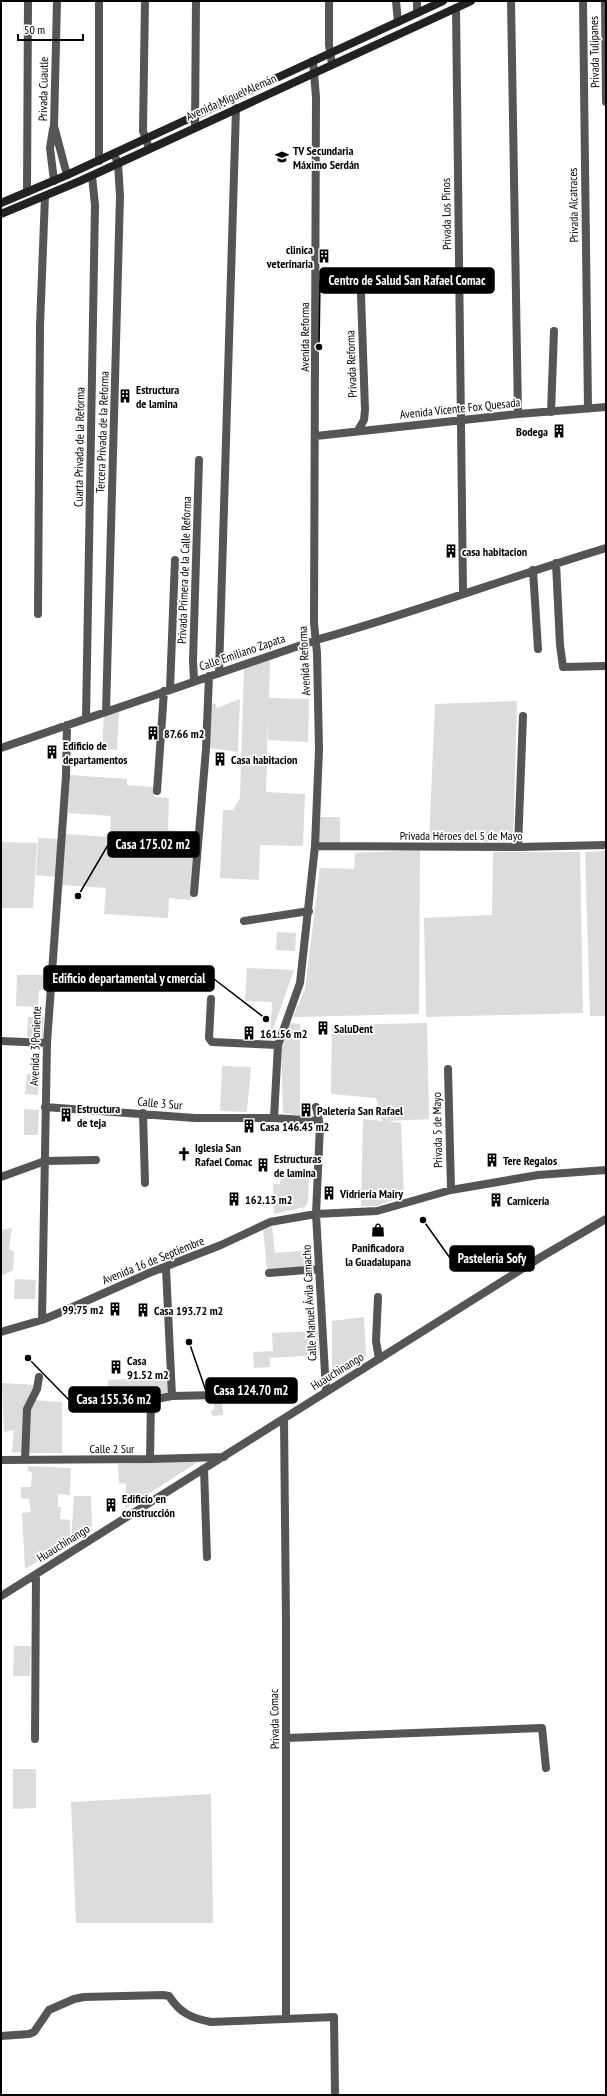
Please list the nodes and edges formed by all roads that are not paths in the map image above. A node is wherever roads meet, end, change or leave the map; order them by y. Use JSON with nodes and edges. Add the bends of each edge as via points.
{"nodes":[{"id":1,"x":28,"y":1,"type":"edge"},
{"id":2,"x":57,"y":1,"type":"edge"},
{"id":3,"x":99,"y":1,"type":"edge"},
{"id":4,"x":145,"y":1,"type":"edge"},
{"id":5,"x":196,"y":1,"type":"edge"},
{"id":6,"x":329,"y":1,"type":"edge"},
{"id":7,"x":396,"y":1,"type":"edge"},
{"id":8,"x":416,"y":1,"type":"edge"},
{"id":9,"x":443,"y":1,"type":"edge"},
{"id":10,"x":471,"y":1,"type":"edge"},
{"id":11,"x":511,"y":1,"type":"edge"},
{"id":12,"x":583,"y":1,"type":"edge"},
{"id":13,"x":605,"y":1,"type":"edge"},
{"id":14,"x":456,"y":8,"type":"junction"},
{"id":15,"x":417,"y":13,"type":"junction"},
{"id":16,"x":398,"y":22,"type":"junction"},
{"id":17,"x":330,"y":53,"type":"junction"},
{"id":18,"x":313,"y":61,"type":"junction"},
{"id":19,"x":332,"y":64,"type":"junction"},
{"id":20,"x":315,"y":72,"type":"junction"},
{"id":21,"x":606,"y":102,"type":"edge"},
{"id":22,"x":236,"y":108,"type":"junction"},
{"id":23,"x":195,"y":115,"type":"junction"},
{"id":24,"x":54,"y":126,"type":"junction"},
{"id":25,"x":195,"y":127,"type":"junction"},
{"id":26,"x":145,"y":138,"type":"junction"},
{"id":27,"x":149,"y":148,"type":"junction"},
{"id":28,"x":114,"y":154,"type":"junction"},
{"id":29,"x":99,"y":161,"type":"junction"},
{"id":30,"x":118,"y":163,"type":"junction"},
{"id":31,"x":68,"y":175,"type":"junction"},
{"id":32,"x":92,"y":176,"type":"junction"},
{"id":33,"x":54,"y":181,"type":"junction"},
{"id":34,"x":27,"y":192,"type":"junction"},
{"id":35,"x":45,"y":196,"type":"junction"},
{"id":36,"x":1,"y":202,"type":"edge"},
{"id":37,"x":1,"y":214,"type":"edge"},
{"id":38,"x":361,"y":295,"type":"dead end"},
{"id":39,"x":554,"y":331,"type":"dead end"},
{"id":40,"x":606,"y":407,"type":"edge"},
{"id":41,"x":588,"y":409,"type":"junction"},
{"id":42,"x":551,"y":412,"type":"junction"},
{"id":43,"x":518,"y":414,"type":"junction"},
{"id":44,"x":460,"y":421,"type":"junction"},
{"id":45,"x":358,"y":430,"type":"junction"},
{"id":46,"x":316,"y":436,"type":"junction"},
{"id":47,"x":199,"y":460,"type":"dead end"},
{"id":48,"x":606,"y":548,"type":"edge"},
{"id":49,"x":175,"y":560,"type":"dead end"},
{"id":50,"x":556,"y":562,"type":"junction"},
{"id":51,"x":533,"y":570,"type":"junction"},
{"id":52,"x":463,"y":593,"type":"junction"},
{"id":53,"x":38,"y":614,"type":"dead end"},
{"id":54,"x":316,"y":640,"type":"junction"},
{"id":55,"x":538,"y":649,"type":"dead end"},
{"id":56,"x":606,"y":666,"type":"edge"},
{"id":57,"x":220,"y":672,"type":"junction"},
{"id":58,"x":209,"y":676,"type":"junction"},
{"id":59,"x":194,"y":681,"type":"junction"},
{"id":60,"x":167,"y":690,"type":"junction"},
{"id":61,"x":106,"y":712,"type":"junction"},
{"id":62,"x":523,"y":716,"type":"dead end"},
{"id":63,"x":86,"y":718,"type":"junction"},
{"id":64,"x":67,"y":725,"type":"junction"},
{"id":65,"x":1,"y":748,"type":"edge"},
{"id":66,"x":157,"y":791,"type":"dead end"},
{"id":67,"x":606,"y":845,"type":"edge"},
{"id":68,"x":315,"y":846,"type":"junction"},
{"id":69,"x":518,"y":847,"type":"junction"},
{"id":70,"x":194,"y":893,"type":"dead end"},
{"id":71,"x":309,"y":911,"type":"junction"},
{"id":72,"x":244,"y":921,"type":"dead end"},
{"id":73,"x":50,"y":982,"type":"junction"},
{"id":74,"x":187,"y":987,"type":"dead end"},
{"id":75,"x":211,"y":999,"type":"dead end"},
{"id":76,"x":1,"y":1041,"type":"edge"},
{"id":77,"x":47,"y":1043,"type":"junction"},
{"id":78,"x":278,"y":1045,"type":"junction"},
{"id":79,"x":448,"y":1069,"type":"dead end"},
{"id":80,"x":45,"y":1107,"type":"junction"},
{"id":81,"x":316,"y":1107,"type":"dead end"},
{"id":82,"x":143,"y":1113,"type":"junction"},
{"id":83,"x":274,"y":1118,"type":"junction"},
{"id":84,"x":318,"y":1121,"type":"junction"},
{"id":85,"x":96,"y":1160,"type":"dead end"},
{"id":86,"x":45,"y":1161,"type":"junction"},
{"id":87,"x":606,"y":1170,"type":"edge"},
{"id":88,"x":1,"y":1177,"type":"edge"},
{"id":89,"x":145,"y":1183,"type":"dead end"},
{"id":90,"x":451,"y":1190,"type":"junction"},
{"id":91,"x":316,"y":1214,"type":"junction"},
{"id":92,"x":606,"y":1219,"type":"edge"},
{"id":93,"x":166,"y":1268,"type":"junction"},
{"id":94,"x":319,"y":1269,"type":"junction"},
{"id":95,"x":269,"y":1273,"type":"dead end"},
{"id":96,"x":378,"y":1297,"type":"dead end"},
{"id":97,"x":42,"y":1320,"type":"junction"},
{"id":98,"x":1,"y":1332,"type":"edge"},
{"id":99,"x":379,"y":1359,"type":"junction"},
{"id":100,"x":39,"y":1377,"type":"dead end"},
{"id":101,"x":326,"y":1391,"type":"junction"},
{"id":102,"x":218,"y":1395,"type":"dead end"},
{"id":103,"x":172,"y":1396,"type":"junction"},
{"id":104,"x":284,"y":1419,"type":"junction"},
{"id":105,"x":224,"y":1457,"type":"junction"},
{"id":106,"x":150,"y":1459,"type":"junction"},
{"id":107,"x":1,"y":1460,"type":"edge"},
{"id":108,"x":25,"y":1460,"type":"junction"},
{"id":109,"x":204,"y":1469,"type":"junction"},
{"id":110,"x":207,"y":1557,"type":"dead end"},
{"id":111,"x":36,"y":1574,"type":"junction"},
{"id":112,"x":1,"y":1596,"type":"edge"},
{"id":113,"x":287,"y":1738,"type":"junction"},
{"id":114,"x":35,"y":1739,"type":"dead end"},
{"id":115,"x":546,"y":1768,"type":"dead end"},
{"id":116,"x":286,"y":2019,"type":"junction"},
{"id":117,"x":1,"y":2036,"type":"edge"},
{"id":118,"x":335,"y":2095,"type":"edge"}],
"edges":[{"from":1,"to":34,"type":"street"},
{"from":2,"to":24,"type":"street","name":"Privada Cuautle"},
{"from":3,"to":29,"type":"street"},
{"from":4,"to":26,"type":"street"},
{"from":5,"to":23,"type":"street"},
{"from":6,"to":17,"type":"street"},
{"from":7,"to":16,"type":"street"},
{"from":8,"to":15,"type":"street"},
{"from":9,"to":15,"type":"main road","name":"Avenida Miguel Alemán"},
{"from":10,"to":14,"type":"main road","name":"Avenida Miguel Alemán"},
{"from":11,"to":43,"type":"street"},
{"from":12,"to":41,"type":"street","name":"Privada Alcatraces"},
{"from":13,"to":21,"type":"street","name":"Privada Tulipanes"},
{"from":14,"to":19,"type":"main road","name":"Avenida Miguel Alemán"},
{"from":14,"to":44,"type":"street","name":"Privada Los Pinos"},
{"from":15,"to":16,"type":"main road","name":"Avenida Miguel Alemán"},
{"from":16,"to":17,"type":"main road","name":"Avenida Miguel Alemán"},
{"from":17,"to":18,"type":"main road","name":"Avenida Miguel Alemán"},
{"from":17,"to":19,"type":"street"},
{"from":18,"to":20,"type":"street","name":"Avenida Reforma"},
{"from":18,"to":23,"type":"main road","name":"Avenida Miguel Alemán"},
{"from":19,"to":20,"type":"main road","name":"Avenida Miguel Alemán"},
{"from":20,"to":22,"type":"main road","name":"Avenida Miguel Alemán"},
{"from":20,"to":46,"type":"street","name":"Avenida Reforma"},
{"from":22,"to":25,"type":"main road","name":"Avenida Miguel Alemán"},
{"from":22,"to":57,"type":"street"},
{"from":23,"to":25,"type":"street"},
{"from":23,"to":26,"type":"main road","name":"Avenida Miguel Alemán"},
{"from":24,"to":31,"type":"street","name":"Privada Cuautle"},
{"from":24,"to":33,"type":"street","via":[[50,148]]},
{"from":25,"to":27,"type":"main road","name":"Avenida Miguel Alemán"},
{"from":26,"to":27,"type":"street"},
{"from":26,"to":28,"type":"main road","name":"Avenida Miguel Alemán"},
{"from":27,"to":30,"type":"main road","name":"Avenida Miguel Alemán"},
{"from":28,"to":29,"type":"main road","name":"Avenida Miguel Alemán"},
{"from":28,"to":30,"type":"street","name":"Tercera Privada de la Reforma"},
{"from":29,"to":31,"type":"main road","name":"Avenida Miguel Alemán"},
{"from":30,"to":32,"type":"main road","name":"Avenida Miguel Alemán"},
{"from":30,"to":61,"type":"street","name":"Tercera Privada de la Reforma","via":[[120,196]]},
{"from":31,"to":33,"type":"main road","name":"Avenida Miguel Alemán"},
{"from":32,"to":35,"type":"main road","name":"Avenida Miguel Alemán"},
{"from":32,"to":63,"type":"street","name":"Cuarta Privada de la Reforma","via":[[95,205]]},
{"from":33,"to":34,"type":"main road","name":"Avenida Miguel Alemán"},
{"from":34,"to":36,"type":"main road","name":"Avenida Miguel Alemán"},
{"from":35,"to":37,"type":"main road","name":"Avenida Miguel Alemán"},
{"from":35,"to":53,"type":"street","via":[[40,326]]},
{"from":38,"to":45,"type":"street","name":"Privada Reforma","via":[[365,410],[364,420]]},
{"from":39,"to":42,"type":"street"},
{"from":40,"to":41,"type":"street","name":"Avenida Vicente Fox Quesada"},
{"from":41,"to":42,"type":"street","name":"Avenida Vicente Fox Quesada"},
{"from":42,"to":43,"type":"street","name":"Avenida Vicente Fox Quesada"},
{"from":43,"to":44,"type":"street","name":"Avenida Vicente Fox Quesada"},
{"from":44,"to":45,"type":"street","name":"Avenida Vicente Fox Quesada"},
{"from":44,"to":52,"type":"street","name":"Privada Los Pinos"},
{"from":45,"to":46,"type":"street","name":"Avenida Vicente Fox Quesada"},
{"from":46,"to":54,"type":"street","name":"Avenida Reforma"},
{"from":47,"to":59,"type":"street","name":"Privada Primera de la Calle Reforma"},
{"from":48,"to":50,"type":"street","name":"Calle Emiliano Zapata"},
{"from":49,"to":60,"type":"street"},
{"from":50,"to":51,"type":"street","name":"Calle Emiliano Zapata"},
{"from":50,"to":56,"type":"street","via":[[563,666]]},
{"from":51,"to":52,"type":"street","name":"Calle Emiliano Zapata"},
{"from":51,"to":55,"type":"street"},
{"from":52,"to":54,"type":"street","name":"Calle Emiliano Zapata"},
{"from":54,"to":57,"type":"street","name":"Calle Emiliano Zapata"},
{"from":54,"to":68,"type":"street","name":"Avenida Reforma","via":[[319,750]]},
{"from":57,"to":58,"type":"street","name":"Calle Emiliano Zapata"},
{"from":58,"to":59,"type":"street","name":"Calle Emiliano Zapata"},
{"from":58,"to":70,"type":"street","via":[[206,749]]},
{"from":59,"to":60,"type":"street","name":"Calle Emiliano Zapata"},
{"from":60,"to":61,"type":"street","name":"Calle Emiliano Zapata"},
{"from":60,"to":66,"type":"street"},
{"from":61,"to":63,"type":"street","name":"Calle Emiliano Zapata"},
{"from":62,"to":69,"type":"street"},
{"from":63,"to":64,"type":"street","name":"Calle Emiliano Zapata"},
{"from":64,"to":65,"type":"street","name":"Calle Emiliano Zapata"},
{"from":64,"to":73,"type":"street","name":"Avenida 3 Poniente","via":[[66,776]]},
{"from":67,"to":69,"type":"street","name":"Privada Héroes del 5 de Mayo"},
{"from":68,"to":69,"type":"street","name":"Privada Héroes del 5 de Mayo"},
{"from":68,"to":71,"type":"street","name":"Avenida Reforma"},
{"from":71,"to":72,"type":"street"},
{"from":71,"to":78,"type":"street","name":"Avenida Reforma","via":[[300,983]]},
{"from":73,"to":74,"type":"street"},
{"from":73,"to":77,"type":"street","name":"Avenida 3 Poniente"},
{"from":75,"to":78,"type":"street","via":[[209,1038],[212,1042]]},
{"from":76,"to":77,"type":"street"},
{"from":77,"to":80,"type":"street","name":"Avenida 3 Poniente"},
{"from":78,"to":83,"type":"street","name":"Avenida Reforma"},
{"from":79,"to":90,"type":"street","name":"Privada 5 de Mayo"},
{"from":80,"to":82,"type":"street","name":"Calle 3 Sur"},
{"from":80,"to":86,"type":"street","name":"Avenida 3 Poniente"},
{"from":81,"to":84,"type":"street"},
{"from":82,"to":83,"type":"street","name":"Calle 3 Sur","via":[[195,1118]]},
{"from":82,"to":89,"type":"street"},
{"from":83,"to":84,"type":"street"},
{"from":84,"to":91,"type":"street","via":[[320,1125]]},
{"from":85,"to":86,"type":"street"},
{"from":86,"to":88,"type":"street"},
{"from":86,"to":97,"type":"street","name":"Avenida 3 Poniente"},
{"from":87,"to":90,"type":"street","name":"Avenida 16 de Septiembre","via":[[538,1176]]},
{"from":90,"to":91,"type":"street","name":"Avenida 16 de Septiembre","via":[[377,1211]]},
{"from":91,"to":93,"type":"street","name":"Avenida 16 de Septiembre","via":[[270,1222]]},
{"from":91,"to":94,"type":"street","name":"Calle Manuel Ávila Camacho"},
{"from":92,"to":99,"type":"street","name":"Huauchinango"},
{"from":93,"to":97,"type":"street","name":"Avenida 16 de Septiembre"},
{"from":93,"to":103,"type":"street"},
{"from":94,"to":95,"type":"street"},
{"from":94,"to":101,"type":"street","name":"Calle Manuel Ávila Camacho"},
{"from":96,"to":99,"type":"street","via":[[376,1341]]},
{"from":97,"to":98,"type":"street","name":"Avenida 16 de Septiembre"},
{"from":99,"to":101,"type":"street","name":"Huauchinango"},
{"from":100,"to":108,"type":"street","via":[[37,1389],[27,1409]]},
{"from":101,"to":104,"type":"street","name":"Huauchinango"},
{"from":102,"to":103,"type":"street"},
{"from":103,"to":106,"type":"street","via":[[151,1400]]},
{"from":104,"to":105,"type":"street","name":"Huauchinango"},
{"from":104,"to":113,"type":"street","name":"Privada Comac"},
{"from":105,"to":106,"type":"street","name":"Calle 2 Sur"},
{"from":105,"to":109,"type":"street","name":"Huauchinango"},
{"from":106,"to":108,"type":"street","name":"Calle 2 Sur"},
{"from":107,"to":108,"type":"street","name":"Calle 2 Sur"},
{"from":109,"to":110,"type":"street"},
{"from":109,"to":111,"type":"street","name":"Huauchinango"},
{"from":111,"to":112,"type":"street","name":"Huauchinango"},
{"from":111,"to":114,"type":"street"},
{"from":113,"to":115,"type":"street","via":[[542,1728]]},
{"from":113,"to":116,"type":"street","name":"Privada Comac"},
{"from":116,"to":117,"type":"street","via":[[211,2022],[197,2020],[177,2009],[169,1996],[84,1997],[49,2010],[34,2032]]},
{"from":116,"to":118,"type":"street","via":[[334,2017]]}]}
